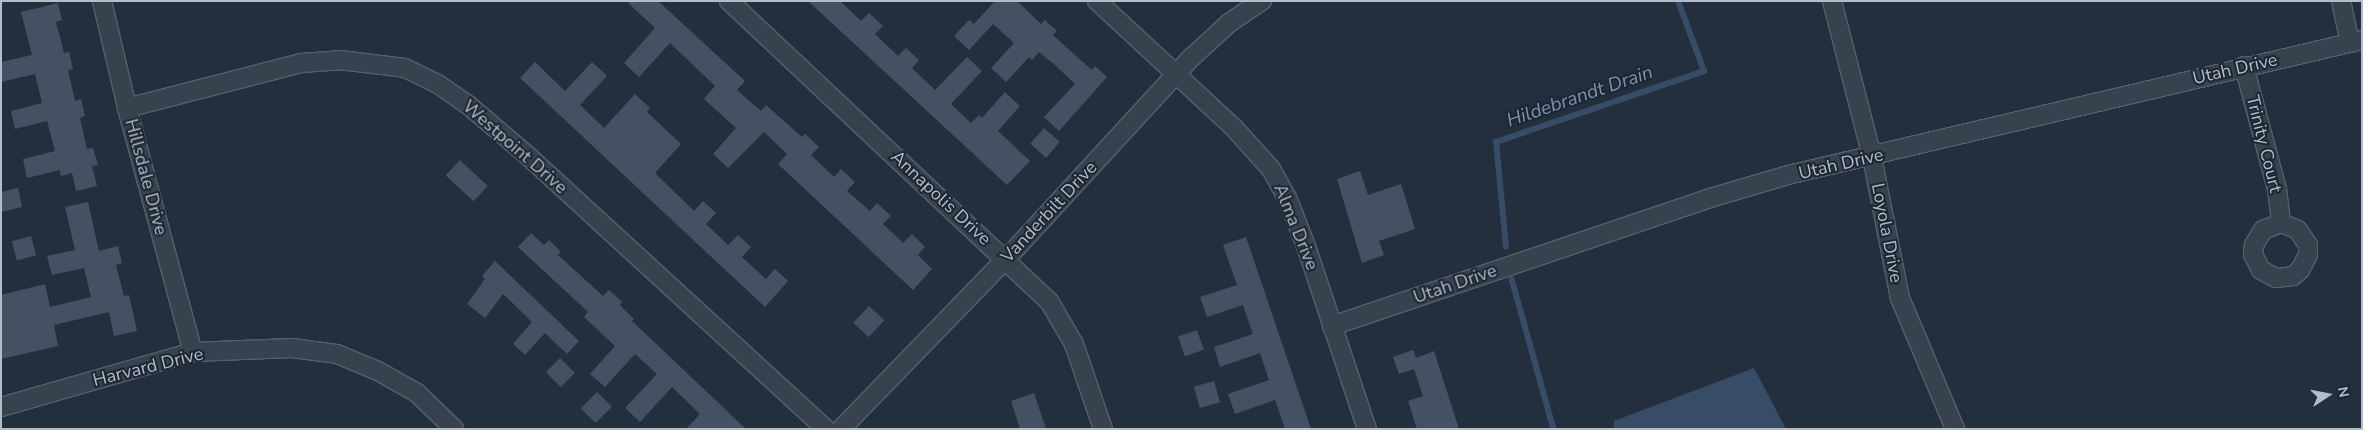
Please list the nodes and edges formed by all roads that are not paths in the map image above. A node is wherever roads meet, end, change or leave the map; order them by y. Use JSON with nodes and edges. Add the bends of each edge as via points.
{"nodes":[{"id":1,"x":102,"y":1,"type":"edge"},
{"id":2,"x":730,"y":1,"type":"edge"},
{"id":3,"x":1097,"y":1,"type":"edge"},
{"id":4,"x":1262,"y":1,"type":"edge"},
{"id":5,"x":1832,"y":1,"type":"edge"},
{"id":6,"x":2341,"y":1,"type":"edge"},
{"id":7,"x":2356,"y":42,"type":"edge"},
{"id":8,"x":2244,"y":66,"type":"junction"},
{"id":9,"x":1176,"y":74,"type":"junction"},
{"id":10,"x":127,"y":108,"type":"junction"},
{"id":11,"x":1872,"y":157,"type":"junction"},
{"id":12,"x":2281,"y":223,"type":"dead end"},
{"id":13,"x":1007,"y":258,"type":"junction"},
{"id":14,"x":1332,"y":326,"type":"junction"},
{"id":15,"x":193,"y":352,"type":"junction"},
{"id":16,"x":1,"y":407,"type":"edge"},
{"id":17,"x":454,"y":429,"type":"edge"},
{"id":18,"x":826,"y":429,"type":"edge"},
{"id":19,"x":840,"y":429,"type":"edge"},
{"id":20,"x":1103,"y":429,"type":"edge"},
{"id":21,"x":1367,"y":429,"type":"edge"},
{"id":22,"x":1955,"y":429,"type":"edge"}],
"edges":[{"from":1,"to":10,"type":"street","name":"Hillsdale Drive"},
{"from":2,"to":13,"type":"street","name":"Annapolis Drive"},
{"from":3,"to":9,"type":"street","name":"Alma Drive"},
{"from":4,"to":9,"type":"street","name":"Vanderbilt Drive","via":[[1229,23]]},
{"from":5,"to":11,"type":"street","name":"Loyola Drive"},
{"from":6,"to":7,"type":"street"},
{"from":7,"to":8,"type":"street","name":"Utah Drive"},
{"from":8,"to":11,"type":"street","name":"Utah Drive"},
{"from":8,"to":12,"type":"street","name":"Trinity Court","via":[[2277,189]]},
{"from":9,"to":13,"type":"street","name":"Vanderbilt Drive"},
{"from":9,"to":14,"type":"street","name":"Alma Drive","via":[[1235,128],[1271,169],[1288,200]]},
{"from":10,"to":15,"type":"street","name":"Hillsdale Drive"},
{"from":10,"to":18,"type":"street","name":"Westpoint Drive","via":[[301,63],[340,60],[405,68],[460,99],[513,142]]},
{"from":11,"to":14,"type":"street","name":"Utah Drive","via":[[1788,175],[1710,198]]},
{"from":11,"to":22,"type":"street","name":"Loyola Drive","via":[[1900,298]]},
{"from":13,"to":19,"type":"street","name":"Vanderbilt Drive"},
{"from":13,"to":20,"type":"street","name":"Annapolis Drive","via":[[1033,283],[1062,319]]},
{"from":14,"to":21,"type":"street","name":"Alma Drive"},
{"from":15,"to":16,"type":"street","name":"Harvard Drive"},
{"from":15,"to":17,"type":"street","name":"Harvard Drive","via":[[292,348],[337,354],[417,393]]}]}
